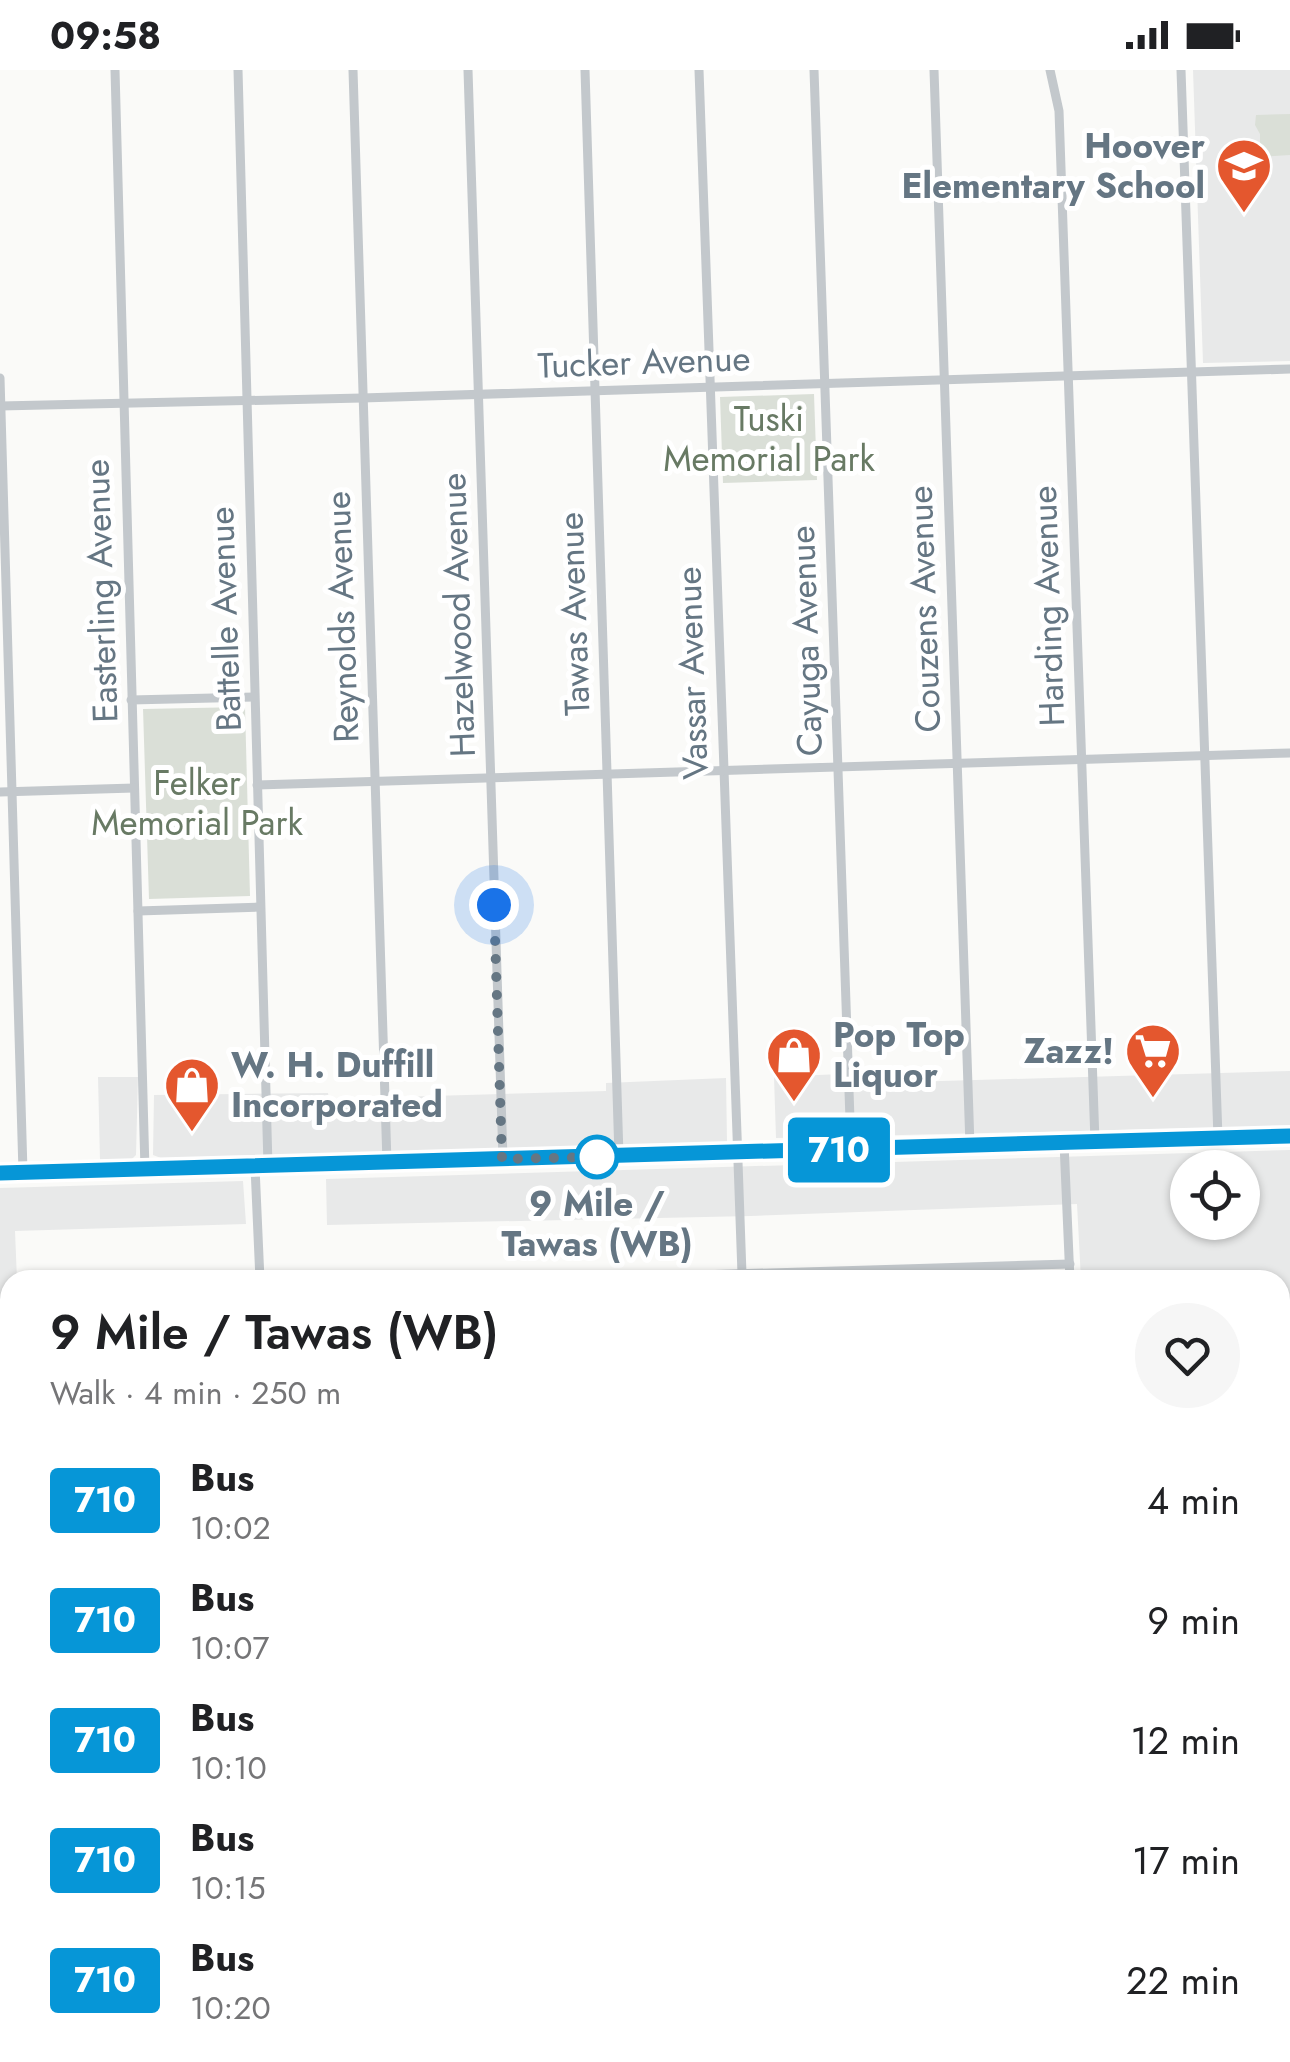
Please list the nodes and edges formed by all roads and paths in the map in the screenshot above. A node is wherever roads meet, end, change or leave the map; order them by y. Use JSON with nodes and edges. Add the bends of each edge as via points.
{"nodes":[{"id":1,"x":115,"y":70,"type":"edge"},
{"id":2,"x":238,"y":70,"type":"edge"},
{"id":3,"x":352,"y":70,"type":"edge"},
{"id":4,"x":468,"y":70,"type":"edge"},
{"id":5,"x":585,"y":70,"type":"edge"},
{"id":6,"x":699,"y":70,"type":"edge"},
{"id":7,"x":814,"y":70,"type":"edge"},
{"id":8,"x":934,"y":70,"type":"edge"},
{"id":9,"x":1050,"y":70,"type":"edge"},
{"id":10,"x":1181,"y":70,"type":"edge"},
{"id":11,"x":1290,"y":369,"type":"edge"},
{"id":12,"x":1192,"y":372,"type":"junction"},
{"id":13,"x":1068,"y":376,"type":"junction"},
{"id":14,"x":0,"y":378,"type":"edge"},
{"id":15,"x":944,"y":380,"type":"junction"},
{"id":16,"x":825,"y":383,"type":"junction"},
{"id":17,"x":709,"y":387,"type":"junction"},
{"id":18,"x":595,"y":391,"type":"junction"},
{"id":19,"x":479,"y":394,"type":"junction"},
{"id":20,"x":362,"y":398,"type":"junction"},
{"id":21,"x":246,"y":400,"type":"junction"},
{"id":22,"x":124,"y":404,"type":"junction"},
{"id":23,"x":0,"y":406,"type":"edge"},
{"id":24,"x":254,"y":697,"type":"junction"},
{"id":25,"x":132,"y":700,"type":"junction"},
{"id":26,"x":1290,"y":754,"type":"edge"},
{"id":27,"x":1205,"y":756,"type":"junction"},
{"id":28,"x":1081,"y":760,"type":"junction"},
{"id":29,"x":957,"y":764,"type":"junction"},
{"id":30,"x":838,"y":768,"type":"junction"},
{"id":31,"x":722,"y":771,"type":"junction"},
{"id":32,"x":607,"y":774,"type":"junction"},
{"id":33,"x":490,"y":778,"type":"junction"},
{"id":34,"x":375,"y":781,"type":"junction"},
{"id":35,"x":257,"y":785,"type":"junction"},
{"id":36,"x":134,"y":788,"type":"junction"},
{"id":37,"x":6,"y":792,"type":"edge"},
{"id":38,"x":260,"y":907,"type":"junction"},
{"id":39,"x":138,"y":910,"type":"junction"},
{"id":40,"x":1290,"y":1136,"type":"edge"},
{"id":41,"x":1218,"y":1138,"type":"junction"},
{"id":42,"x":1094,"y":1142,"type":"junction"},
{"id":43,"x":1064,"y":1143,"type":"junction"},
{"id":44,"x":970,"y":1146,"type":"junction"},
{"id":45,"x":851,"y":1149,"type":"junction"},
{"id":46,"x":736,"y":1153,"type":"junction"},
{"id":47,"x":619,"y":1156,"type":"junction"},
{"id":48,"x":502,"y":1159,"type":"junction"},
{"id":49,"x":387,"y":1163,"type":"junction"},
{"id":50,"x":261,"y":1167,"type":"junction"},
{"id":51,"x":145,"y":1170,"type":"junction"},
{"id":52,"x":23,"y":1172,"type":"junction"},
{"id":53,"x":0,"y":1173,"type":"edge"},
{"id":54,"x":1070,"y":1264,"type":"junction"},
{"id":55,"x":260,"y":1270,"type":"edge"},
{"id":56,"x":742,"y":1270,"type":"edge"},
{"id":57,"x":873,"y":1270,"type":"edge"},
{"id":58,"x":1070,"y":1270,"type":"edge"}],
"edges":[{"from":1,"to":22,"type":"street","name":"Easterling Avenue"},
{"from":2,"to":21,"type":"street","name":"Battelle Avenue"},
{"from":3,"to":20,"type":"street","name":"Reynolds Avenue"},
{"from":4,"to":19,"type":"street","name":"Hazelwood Avenue"},
{"from":5,"to":18,"type":"street","name":"Tawas Avenue"},
{"from":6,"to":17,"type":"street","name":"Vassar Avenue"},
{"from":7,"to":16,"type":"street","name":"Cayuga Avenue"},
{"from":8,"to":15,"type":"street","name":"Couzens Avenue"},
{"from":9,"to":13,"type":"street","name":"Harding Avenue","via":[[1059,111]]},
{"from":10,"to":12,"type":"street"},
{"from":11,"to":12,"type":"street","name":"Tucker Avenue"},
{"from":12,"to":13,"type":"street","name":"Tucker Avenue"},
{"from":12,"to":27,"type":"street"},
{"from":13,"to":15,"type":"street","name":"Tucker Avenue"},
{"from":13,"to":28,"type":"street","name":"Harding Avenue"},
{"from":14,"to":23,"type":"street"},
{"from":15,"to":16,"type":"street","name":"Tucker Avenue"},
{"from":15,"to":29,"type":"street","name":"Couzens Avenue"},
{"from":16,"to":17,"type":"street","name":"Tucker Avenue"},
{"from":16,"to":30,"type":"street","name":"Cayuga Avenue"},
{"from":17,"to":18,"type":"street","name":"Tucker Avenue"},
{"from":17,"to":31,"type":"street","name":"Vassar Avenue"},
{"from":18,"to":19,"type":"street","name":"Tucker Avenue"},
{"from":18,"to":32,"type":"street","name":"Tawas Avenue"},
{"from":19,"to":20,"type":"street","name":"Tucker Avenue"},
{"from":19,"to":33,"type":"street","name":"Hazelwood Avenue"},
{"from":20,"to":21,"type":"street","name":"Tucker Avenue"},
{"from":20,"to":34,"type":"street","name":"Reynolds Avenue"},
{"from":21,"to":22,"type":"street","name":"Tucker Avenue"},
{"from":21,"to":24,"type":"street","name":"Battelle Avenue"},
{"from":22,"to":23,"type":"street","name":"Tucker Avenue"},
{"from":22,"to":25,"type":"street","name":"Easterling Avenue"},
{"from":23,"to":37,"type":"street"},
{"from":24,"to":25,"type":"street"},
{"from":24,"to":35,"type":"street","name":"Battelle Avenue"},
{"from":25,"to":36,"type":"street","name":"Easterling Avenue"},
{"from":26,"to":27,"type":"street"},
{"from":27,"to":28,"type":"street"},
{"from":27,"to":41,"type":"street"},
{"from":28,"to":29,"type":"street"},
{"from":28,"to":42,"type":"street","name":"Harding Avenue"},
{"from":29,"to":30,"type":"street"},
{"from":29,"to":44,"type":"street","name":"Couzens Avenue"},
{"from":30,"to":31,"type":"street"},
{"from":30,"to":45,"type":"street","name":"Cayuga Avenue"},
{"from":31,"to":32,"type":"street"},
{"from":31,"to":46,"type":"street","name":"Vassar Avenue"},
{"from":32,"to":33,"type":"street"},
{"from":32,"to":47,"type":"street","name":"Tawas Avenue"},
{"from":33,"to":34,"type":"street"},
{"from":33,"to":48,"type":"street","name":"Hazelwood Avenue"},
{"from":34,"to":35,"type":"street"},
{"from":34,"to":49,"type":"street","name":"Reynolds Avenue"},
{"from":35,"to":38,"type":"street","name":"Battelle Avenue"},
{"from":36,"to":37,"type":"street"},
{"from":36,"to":39,"type":"street","name":"Easterling Avenue"},
{"from":37,"to":52,"type":"street"},
{"from":38,"to":39,"type":"street"},
{"from":38,"to":50,"type":"street","name":"Battelle Avenue"},
{"from":39,"to":51,"type":"street","name":"Easterling Avenue"},
{"from":40,"to":41,"type":"main road"},
{"from":41,"to":42,"type":"main road"},
{"from":42,"to":43,"type":"main road"},
{"from":43,"to":44,"type":"main road"},
{"from":43,"to":54,"type":"street"},
{"from":44,"to":45,"type":"main road"},
{"from":45,"to":46,"type":"main road"},
{"from":46,"to":47,"type":"main road"},
{"from":46,"to":56,"type":"street","name":"Vassar Avenue"},
{"from":47,"to":48,"type":"main road"},
{"from":48,"to":49,"type":"main road"},
{"from":49,"to":50,"type":"main road"},
{"from":50,"to":51,"type":"main road"},
{"from":50,"to":55,"type":"street","name":"Battelle Avenue"},
{"from":51,"to":52,"type":"main road"},
{"from":52,"to":53,"type":"main road"},
{"from":54,"to":57,"type":"street"},
{"from":54,"to":58,"type":"street"}]}
